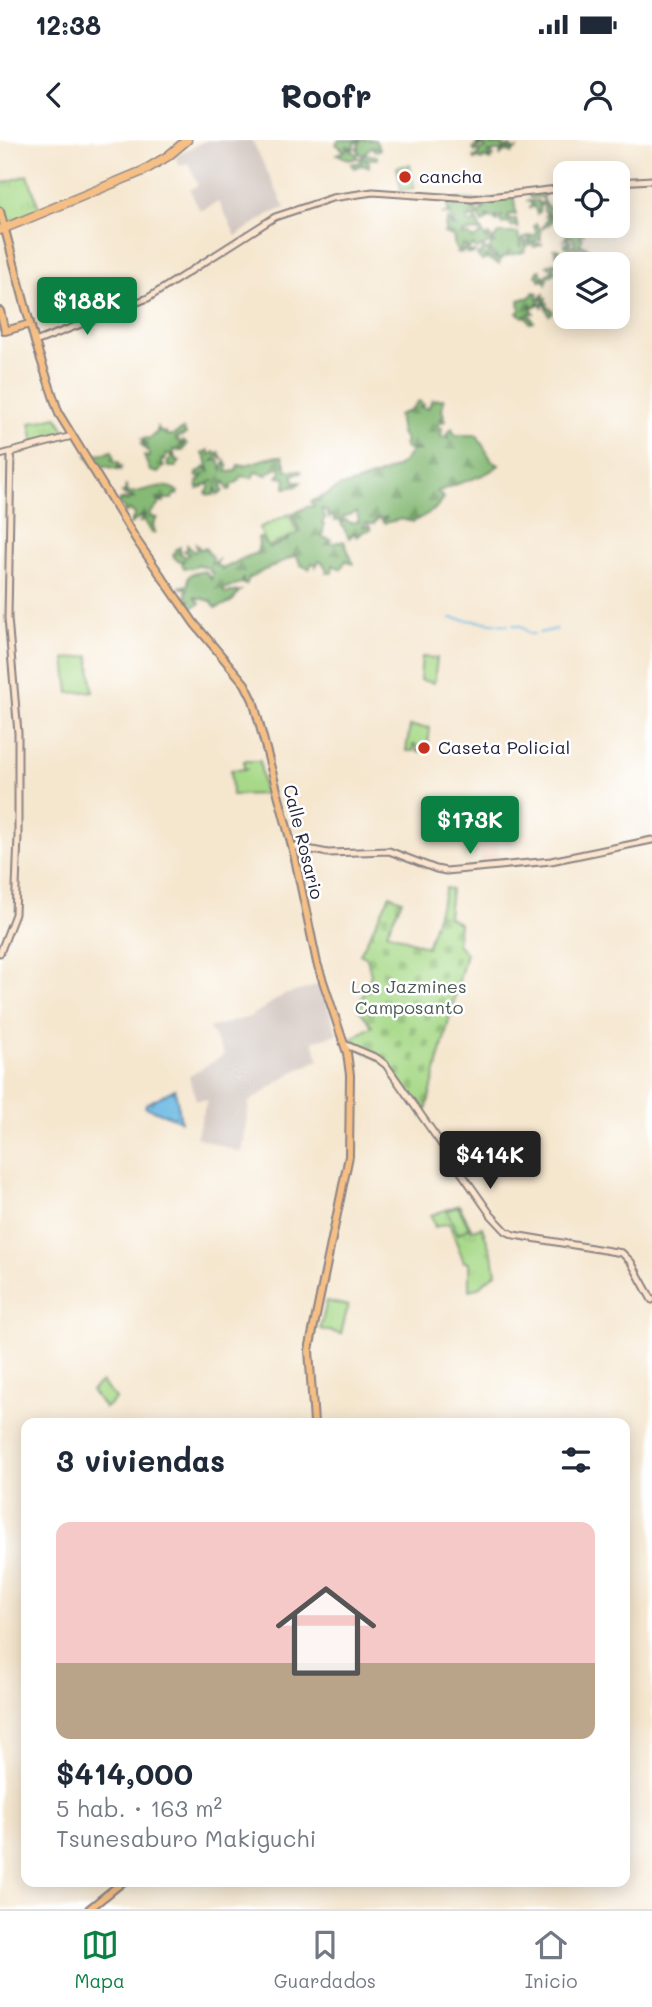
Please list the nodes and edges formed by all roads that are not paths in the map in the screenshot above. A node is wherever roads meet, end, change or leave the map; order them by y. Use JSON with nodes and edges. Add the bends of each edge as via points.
{"nodes":[{"id":1,"x":187,"y":140,"type":"edge"},
{"id":2,"x":652,"y":180,"type":"edge"},
{"id":3,"x":630,"y":181,"type":"edge"},
{"id":4,"x":553,"y":190,"type":"edge"},
{"id":5,"x":0,"y":211,"type":"edge"},
{"id":6,"x":2,"y":230,"type":"edge"},
{"id":7,"x":0,"y":312,"type":"edge"},
{"id":8,"x":30,"y":324,"type":"junction"},
{"id":9,"x":35,"y":342,"type":"junction"},
{"id":10,"x":72,"y":436,"type":"junction"},
{"id":11,"x":10,"y":453,"type":"junction"},
{"id":12,"x":0,"y":455,"type":"edge"},
{"id":13,"x":652,"y":840,"type":"edge"},
{"id":14,"x":292,"y":846,"type":"junction"},
{"id":15,"x":0,"y":953,"type":"edge"},
{"id":16,"x":344,"y":1044,"type":"junction"},
{"id":17,"x":652,"y":1300,"type":"edge"},
{"id":18,"x":314,"y":1418,"type":"edge"},
{"id":19,"x":116,"y":1887,"type":"edge"},
{"id":20,"x":89,"y":1909,"type":"edge"}],
"edges":[{"from":1,"to":6,"type":"highway","via":[[143,171]]},
{"from":2,"to":3,"type":"street"},
{"from":4,"to":9,"type":"street","via":[[480,199],[373,192],[332,198],[275,217],[148,298]]},
{"from":5,"to":6,"type":"main road","name":"Calle Rosario"},
{"from":6,"to":8,"type":"main road","name":"Calle Rosario"},
{"from":7,"to":8,"type":"main road","via":[[5,331]]},
{"from":8,"to":9,"type":"main road","name":"Calle Rosario"},
{"from":9,"to":10,"type":"main road","name":"Calle Rosario","via":[[55,407]]},
{"from":10,"to":11,"type":"street"},
{"from":10,"to":14,"type":"main road","name":"Calle Rosario","via":[[170,590],[248,690]]},
{"from":11,"to":12,"type":"street"},
{"from":11,"to":15,"type":"street","via":[[8,618],[19,743],[18,846],[15,914]]},
{"from":13,"to":14,"type":"street","via":[[551,861],[446,871],[384,850],[328,853]]},
{"from":14,"to":16,"type":"main road","name":"Calle Rosario","via":[[317,963]]},
{"from":16,"to":17,"type":"street","via":[[386,1065],[506,1231],[622,1253]]},
{"from":16,"to":18,"type":"main road","name":"Calle Rosario","via":[[351,1075],[350,1144],[309,1350]]},
{"from":19,"to":20,"type":"main road"}]}
